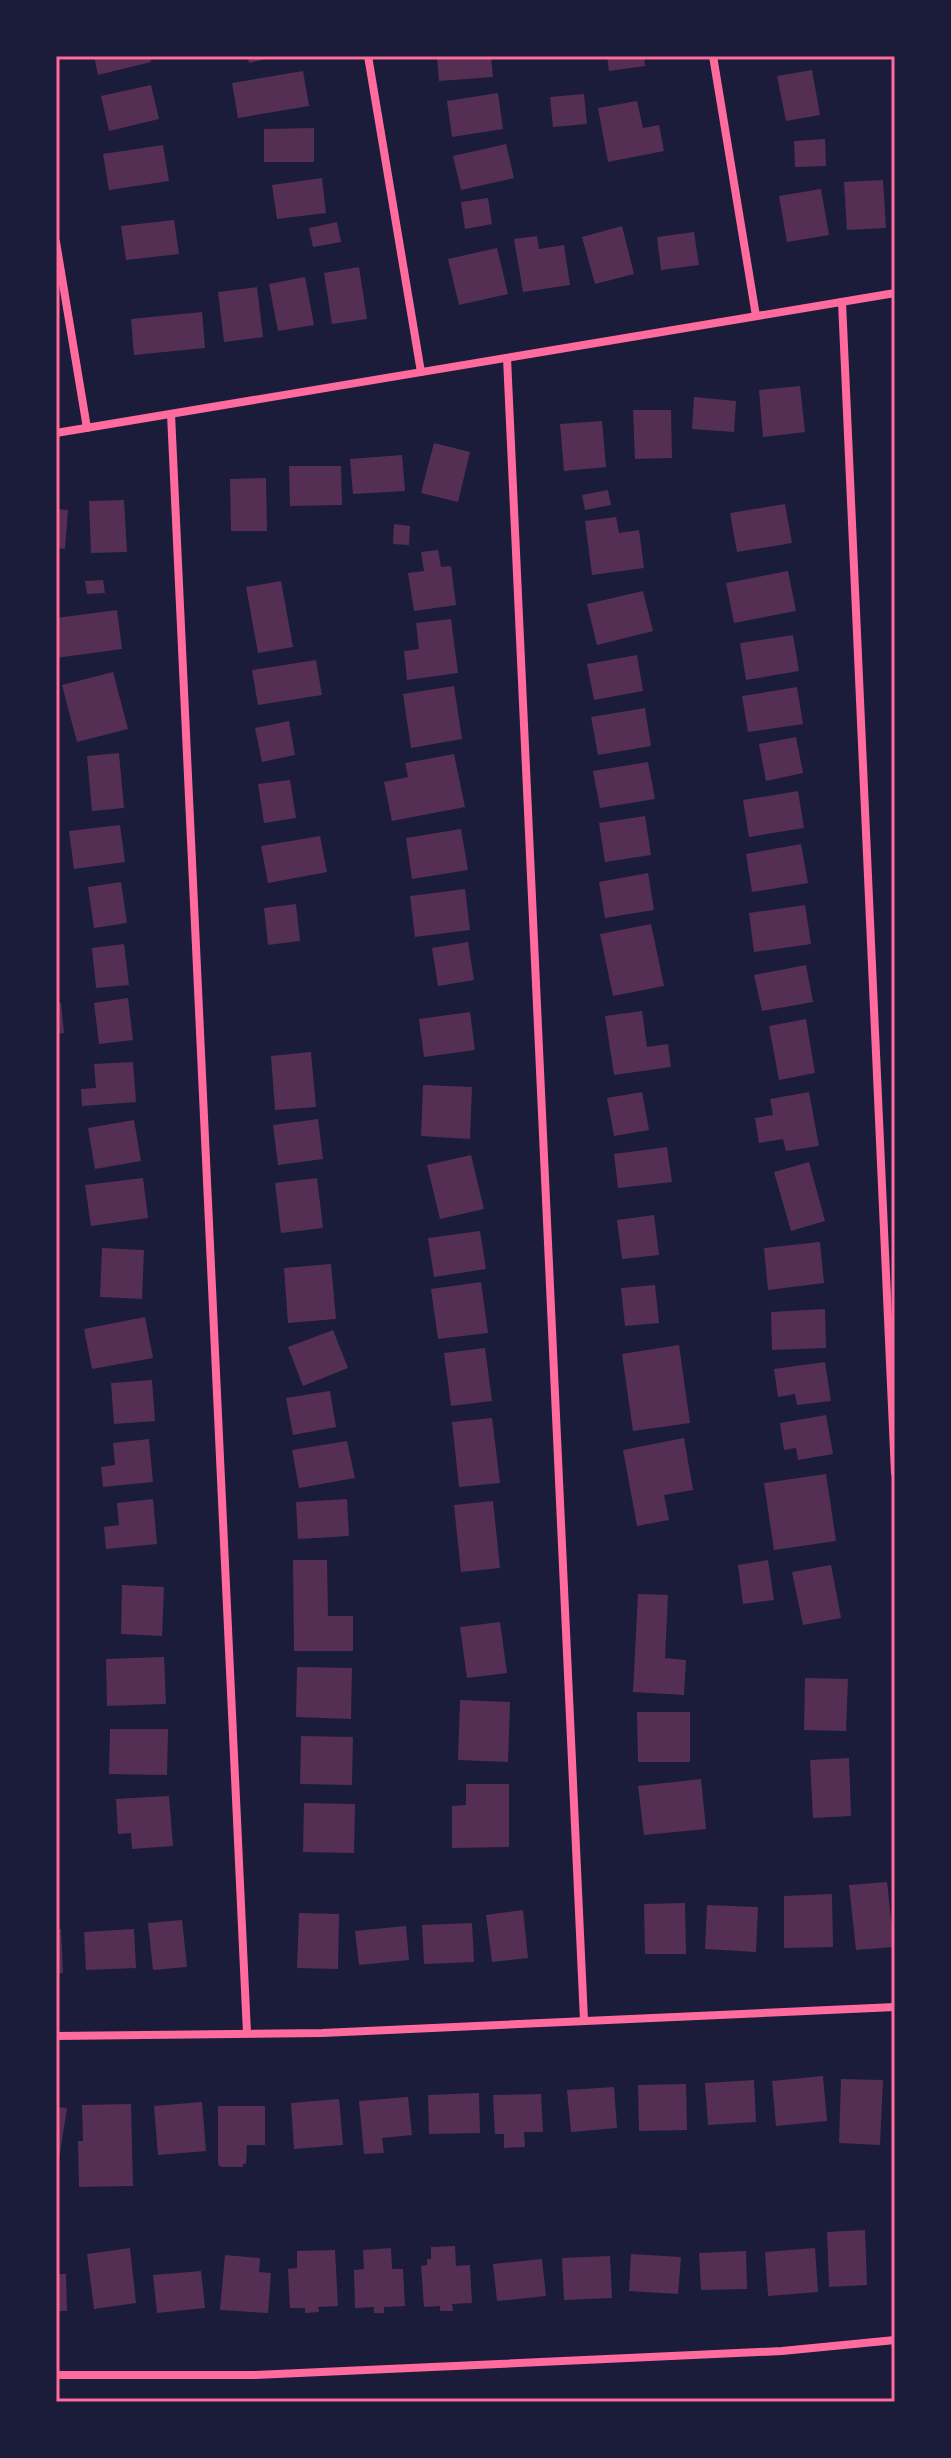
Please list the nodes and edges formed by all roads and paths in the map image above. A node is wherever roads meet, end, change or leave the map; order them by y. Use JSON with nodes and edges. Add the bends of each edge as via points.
{"nodes":[{"id":1,"x":368,"y":56,"type":"edge"},
{"id":2,"x":713,"y":56,"type":"edge"},
{"id":3,"x":56,"y":242,"type":"edge"},
{"id":4,"x":895,"y":293,"type":"edge"},
{"id":5,"x":842,"y":302,"type":"junction"},
{"id":6,"x":756,"y":316,"type":"junction"},
{"id":7,"x":507,"y":358,"type":"junction"},
{"id":8,"x":421,"y":372,"type":"junction"},
{"id":9,"x":171,"y":414,"type":"junction"},
{"id":10,"x":87,"y":428,"type":"junction"},
{"id":11,"x":56,"y":433,"type":"edge"},
{"id":12,"x":895,"y":1473,"type":"edge"},
{"id":13,"x":895,"y":2007,"type":"edge"},
{"id":14,"x":584,"y":2020,"type":"junction"},
{"id":15,"x":247,"y":2033,"type":"junction"},
{"id":16,"x":56,"y":2036,"type":"edge"},
{"id":17,"x":895,"y":2340,"type":"edge"},
{"id":18,"x":56,"y":2375,"type":"edge"}],
"edges":[{"from":1,"to":8,"type":"street"},
{"from":2,"to":6,"type":"street"},
{"from":3,"to":10,"type":"street"},
{"from":4,"to":5,"type":"street"},
{"from":5,"to":6,"type":"street"},
{"from":5,"to":12,"type":"street"},
{"from":6,"to":7,"type":"street"},
{"from":7,"to":8,"type":"street"},
{"from":7,"to":14,"type":"street"},
{"from":8,"to":9,"type":"street"},
{"from":9,"to":10,"type":"street"},
{"from":9,"to":15,"type":"street"},
{"from":10,"to":11,"type":"street"},
{"from":13,"to":14,"type":"street"},
{"from":14,"to":15,"type":"street"},
{"from":15,"to":16,"type":"street"},
{"from":17,"to":18,"type":"street","via":[[782,2351],[255,2375]]}]}
